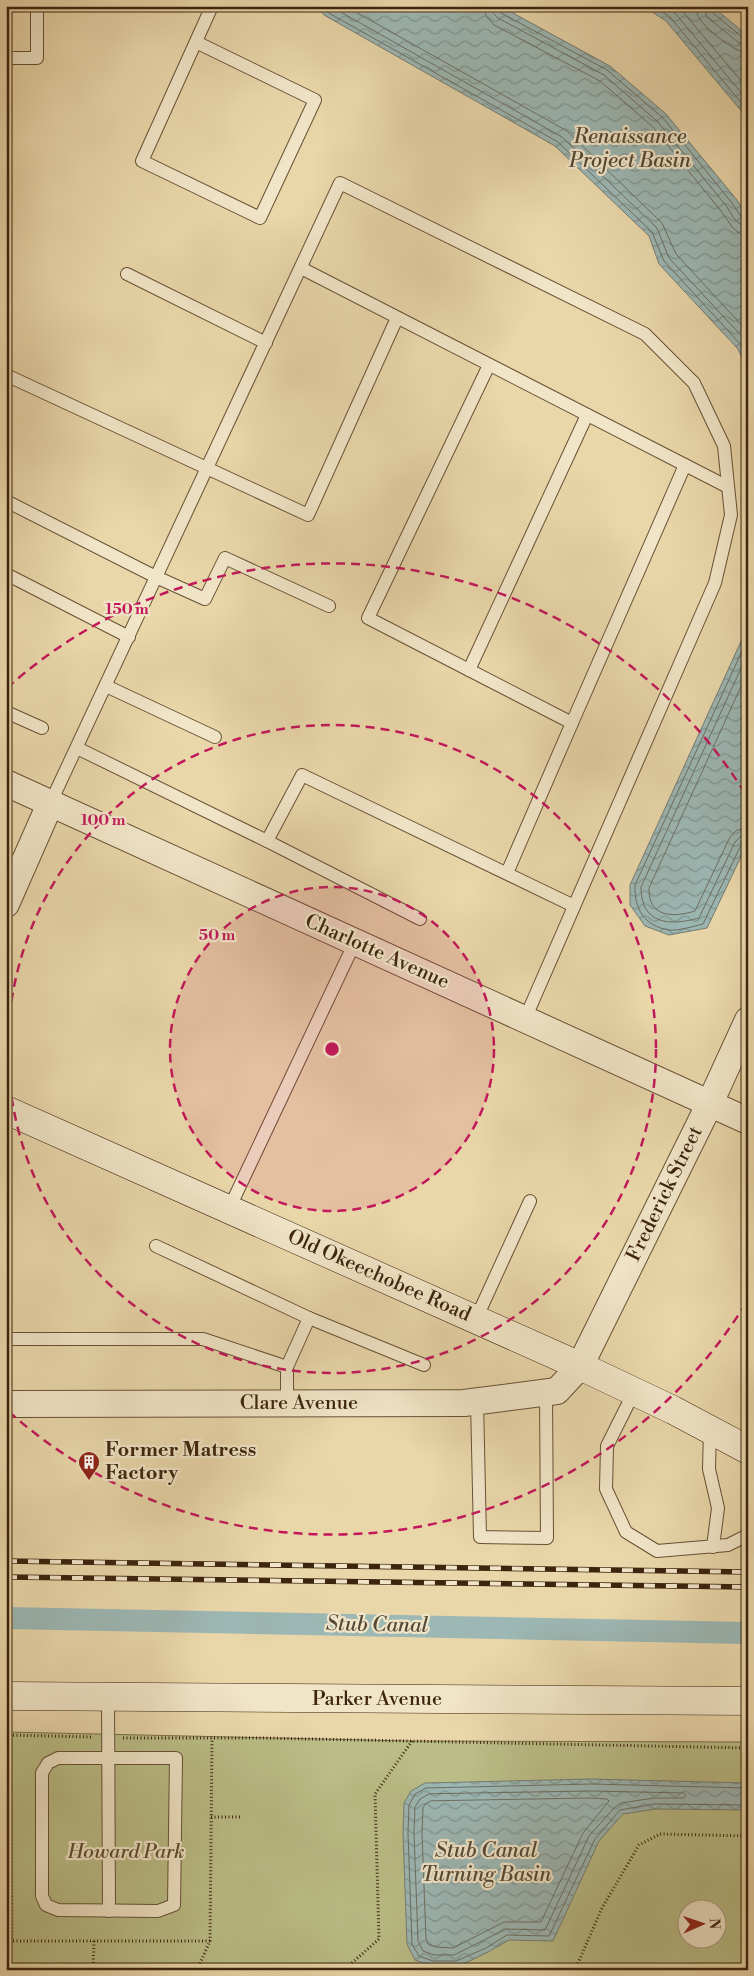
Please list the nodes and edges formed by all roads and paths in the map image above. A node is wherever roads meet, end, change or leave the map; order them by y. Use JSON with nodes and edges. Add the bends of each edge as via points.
{"nodes":[{"id":1,"x":38,"y":6,"type":"edge"},
{"id":2,"x":212,"y":6,"type":"edge"},
{"id":3,"x":196,"y":42,"type":"junction"},
{"id":4,"x":6,"y":58,"type":"edge"},
{"id":5,"x":301,"y":268,"type":"junction"},
{"id":6,"x":127,"y":274,"type":"dead end"},
{"id":7,"x":397,"y":318,"type":"junction"},
{"id":8,"x":266,"y":343,"type":"junction"},
{"id":9,"x":489,"y":365,"type":"junction"},
{"id":10,"x":6,"y":375,"type":"edge"},
{"id":11,"x":587,"y":415,"type":"junction"},
{"id":12,"x":686,"y":465,"type":"junction"},
{"id":13,"x":208,"y":468,"type":"junction"},
{"id":14,"x":728,"y":487,"type":"junction"},
{"id":15,"x":6,"y":501,"type":"edge"},
{"id":16,"x":6,"y":574,"type":"edge"},
{"id":17,"x":156,"y":577,"type":"junction"},
{"id":18,"x":330,"y":606,"type":"dead end"},
{"id":19,"x":128,"y":637,"type":"junction"},
{"id":20,"x":469,"y":670,"type":"junction"},
{"id":21,"x":106,"y":686,"type":"junction"},
{"id":22,"x":6,"y":712,"type":"edge"},
{"id":23,"x":572,"y":723,"type":"junction"},
{"id":24,"x":42,"y":728,"type":"dead end"},
{"id":25,"x":215,"y":737,"type":"dead end"},
{"id":26,"x":77,"y":748,"type":"junction"},
{"id":27,"x":6,"y":783,"type":"edge"},
{"id":28,"x":50,"y":804,"type":"junction"},
{"id":29,"x":267,"y":841,"type":"junction"},
{"id":30,"x":507,"y":874,"type":"junction"},
{"id":31,"x":6,"y":904,"type":"edge"},
{"id":32,"x":574,"y":906,"type":"junction"},
{"id":33,"x":420,"y":919,"type":"dead end"},
{"id":34,"x":355,"y":942,"type":"junction"},
{"id":35,"x":525,"y":1019,"type":"junction"},
{"id":36,"x":748,"y":1020,"type":"edge"},
{"id":37,"x":710,"y":1103,"type":"junction"},
{"id":38,"x":6,"y":1110,"type":"edge"},
{"id":39,"x":748,"y":1121,"type":"edge"},
{"id":40,"x":530,"y":1201,"type":"dead end"},
{"id":41,"x":229,"y":1209,"type":"junction"},
{"id":42,"x":156,"y":1246,"type":"dead end"},
{"id":43,"x":309,"y":1318,"type":"junction"},
{"id":44,"x":476,"y":1320,"type":"junction"},
{"id":45,"x":6,"y":1339,"type":"edge"},
{"id":46,"x":424,"y":1365,"type":"dead end"},
{"id":47,"x":580,"y":1366,"type":"junction"},
{"id":48,"x":287,"y":1367,"type":"junction"},
{"id":49,"x":634,"y":1392,"type":"junction"},
{"id":50,"x":546,"y":1393,"type":"junction"},
{"id":51,"x":477,"y":1401,"type":"junction"},
{"id":52,"x":287,"y":1403,"type":"junction"},
{"id":53,"x":6,"y":1404,"type":"edge"},
{"id":54,"x":710,"y":1430,"type":"junction"},
{"id":55,"x":748,"y":1450,"type":"edge"},
{"id":56,"x":748,"y":1535,"type":"edge"},
{"id":57,"x":713,"y":1547,"type":"junction"},
{"id":58,"x":6,"y":1696,"type":"edge"},
{"id":59,"x":108,"y":1697,"type":"junction"},
{"id":60,"x":748,"y":1701,"type":"edge"},
{"id":61,"x":9,"y":1735,"type":"edge"},
{"id":62,"x":108,"y":1738,"type":"junction"},
{"id":63,"x":212,"y":1738,"type":"junction"},
{"id":64,"x":412,"y":1741,"type":"junction"},
{"id":65,"x":748,"y":1748,"type":"edge"},
{"id":66,"x":108,"y":1758,"type":"junction"},
{"id":67,"x":211,"y":1817,"type":"junction"},
{"id":68,"x":240,"y":1817,"type":"dead end"},
{"id":69,"x":748,"y":1836,"type":"edge"},
{"id":70,"x":109,"y":1911,"type":"junction"},
{"id":71,"x":6,"y":1941,"type":"edge"},
{"id":72,"x":12,"y":1941,"type":"junction"},
{"id":73,"x":94,"y":1941,"type":"junction"},
{"id":74,"x":210,"y":1941,"type":"junction"},
{"id":75,"x":93,"y":1970,"type":"edge"},
{"id":76,"x":198,"y":1970,"type":"edge"},
{"id":77,"x":344,"y":1970,"type":"edge"},
{"id":78,"x":575,"y":1970,"type":"edge"}],
"edges":[{"from":1,"to":4,"type":"lane","via":[[37,58]]},
{"from":2,"to":3,"type":"lane"},
{"from":3,"to":3,"type":"lane","via":[[142,161],[260,218],[315,100]]},
{"from":5,"to":7,"type":"lane"},
{"from":5,"to":8,"type":"lane"},
{"from":5,"to":14,"type":"lane","via":[[340,183],[645,334],[694,383],[724,446]]},
{"from":6,"to":8,"type":"lane"},
{"from":7,"to":9,"type":"lane"},
{"from":7,"to":13,"type":"lane","via":[[308,515]]},
{"from":8,"to":13,"type":"lane"},
{"from":9,"to":11,"type":"lane"},
{"from":9,"to":20,"type":"lane","via":[[368,618]]},
{"from":10,"to":13,"type":"lane"},
{"from":11,"to":12,"type":"lane"},
{"from":11,"to":20,"type":"lane"},
{"from":12,"to":14,"type":"lane"},
{"from":12,"to":23,"type":"lane"},
{"from":13,"to":17,"type":"lane"},
{"from":14,"to":32,"type":"lane","via":[[732,515],[716,583]]},
{"from":15,"to":17,"type":"lane"},
{"from":16,"to":19,"type":"lane"},
{"from":17,"to":18,"type":"lane","via":[[205,599],[225,558]]},
{"from":17,"to":19,"type":"lane"},
{"from":19,"to":21,"type":"lane"},
{"from":20,"to":23,"type":"lane"},
{"from":21,"to":25,"type":"lane"},
{"from":21,"to":26,"type":"lane"},
{"from":22,"to":24,"type":"lane"},
{"from":23,"to":30,"type":"lane"},
{"from":26,"to":28,"type":"lane"},
{"from":26,"to":29,"type":"lane"},
{"from":27,"to":28,"type":"street","name":"Charlotte Avenue"},
{"from":28,"to":31,"type":"street"},
{"from":28,"to":34,"type":"street","name":"Charlotte Avenue"},
{"from":29,"to":30,"type":"lane","via":[[302,775]]},
{"from":29,"to":33,"type":"lane"},
{"from":30,"to":32,"type":"lane"},
{"from":32,"to":35,"type":"lane"},
{"from":34,"to":35,"type":"street","name":"Charlotte Avenue"},
{"from":34,"to":41,"type":"lane"},
{"from":35,"to":37,"type":"street","name":"Charlotte Avenue"},
{"from":36,"to":37,"type":"street","name":"Frederick Street"},
{"from":37,"to":39,"type":"street","name":"Charlotte Avenue"},
{"from":37,"to":47,"type":"street","name":"Frederick Street"},
{"from":38,"to":41,"type":"street","name":"Old Okeechobee Road"},
{"from":40,"to":44,"type":"lane"},
{"from":41,"to":44,"type":"street","name":"Old Okeechobee Road"},
{"from":42,"to":43,"type":"lane"},
{"from":43,"to":46,"type":"lane"},
{"from":43,"to":48,"type":"lane"},
{"from":44,"to":47,"type":"street","name":"Old Okeechobee Road"},
{"from":45,"to":48,"type":"lane","via":[[203,1339]]},
{"from":47,"to":49,"type":"street","name":"Old Okeechobee Road"},
{"from":47,"to":50,"type":"street","name":"Clare Avenue","via":[[558,1391]]},
{"from":48,"to":52,"type":"lane"},
{"from":49,"to":54,"type":"street","name":"Old Okeechobee Road"},
{"from":49,"to":57,"type":"lane","via":[[607,1446],[606,1489],[626,1532],[657,1551]]},
{"from":50,"to":51,"type":"street","name":"Clare Avenue"},
{"from":50,"to":51,"type":"lane","via":[[547,1538],[480,1537]]},
{"from":51,"to":52,"type":"street","name":"Clare Avenue"},
{"from":52,"to":53,"type":"street","name":"Clare Avenue"},
{"from":54,"to":55,"type":"street","name":"Old Okeechobee Road"},
{"from":54,"to":57,"type":"lane","via":[[709,1468],[718,1508]]},
{"from":56,"to":57,"type":"lane","via":[[728,1545]]},
{"from":58,"to":59,"type":"street","name":"Parker Avenue"},
{"from":59,"to":60,"type":"street","name":"Parker Avenue"},
{"from":59,"to":62,"type":"lane"},
{"from":61,"to":62,"type":"path"},
{"from":61,"to":72,"type":"path"},
{"from":62,"to":63,"type":"path"},
{"from":62,"to":66,"type":"lane"},
{"from":63,"to":64,"type":"path"},
{"from":63,"to":67,"type":"path"},
{"from":64,"to":65,"type":"path"},
{"from":64,"to":77,"type":"path","via":[[375,1794],[378,1939]]},
{"from":66,"to":70,"type":"lane"},
{"from":66,"to":70,"type":"lane","via":[[58,1758],[42,1773],[42,1896],[46,1905],[58,1910]]},
{"from":66,"to":70,"type":"lane","via":[[176,1758],[174,1905],[158,1911]]},
{"from":67,"to":68,"type":"path"},
{"from":67,"to":74,"type":"path"},
{"from":69,"to":78,"type":"path","via":[[660,1834],[640,1845],[602,1908]]},
{"from":71,"to":72,"type":"path"},
{"from":72,"to":73,"type":"path"},
{"from":73,"to":74,"type":"path"},
{"from":73,"to":75,"type":"path"},
{"from":74,"to":76,"type":"path"}]}
